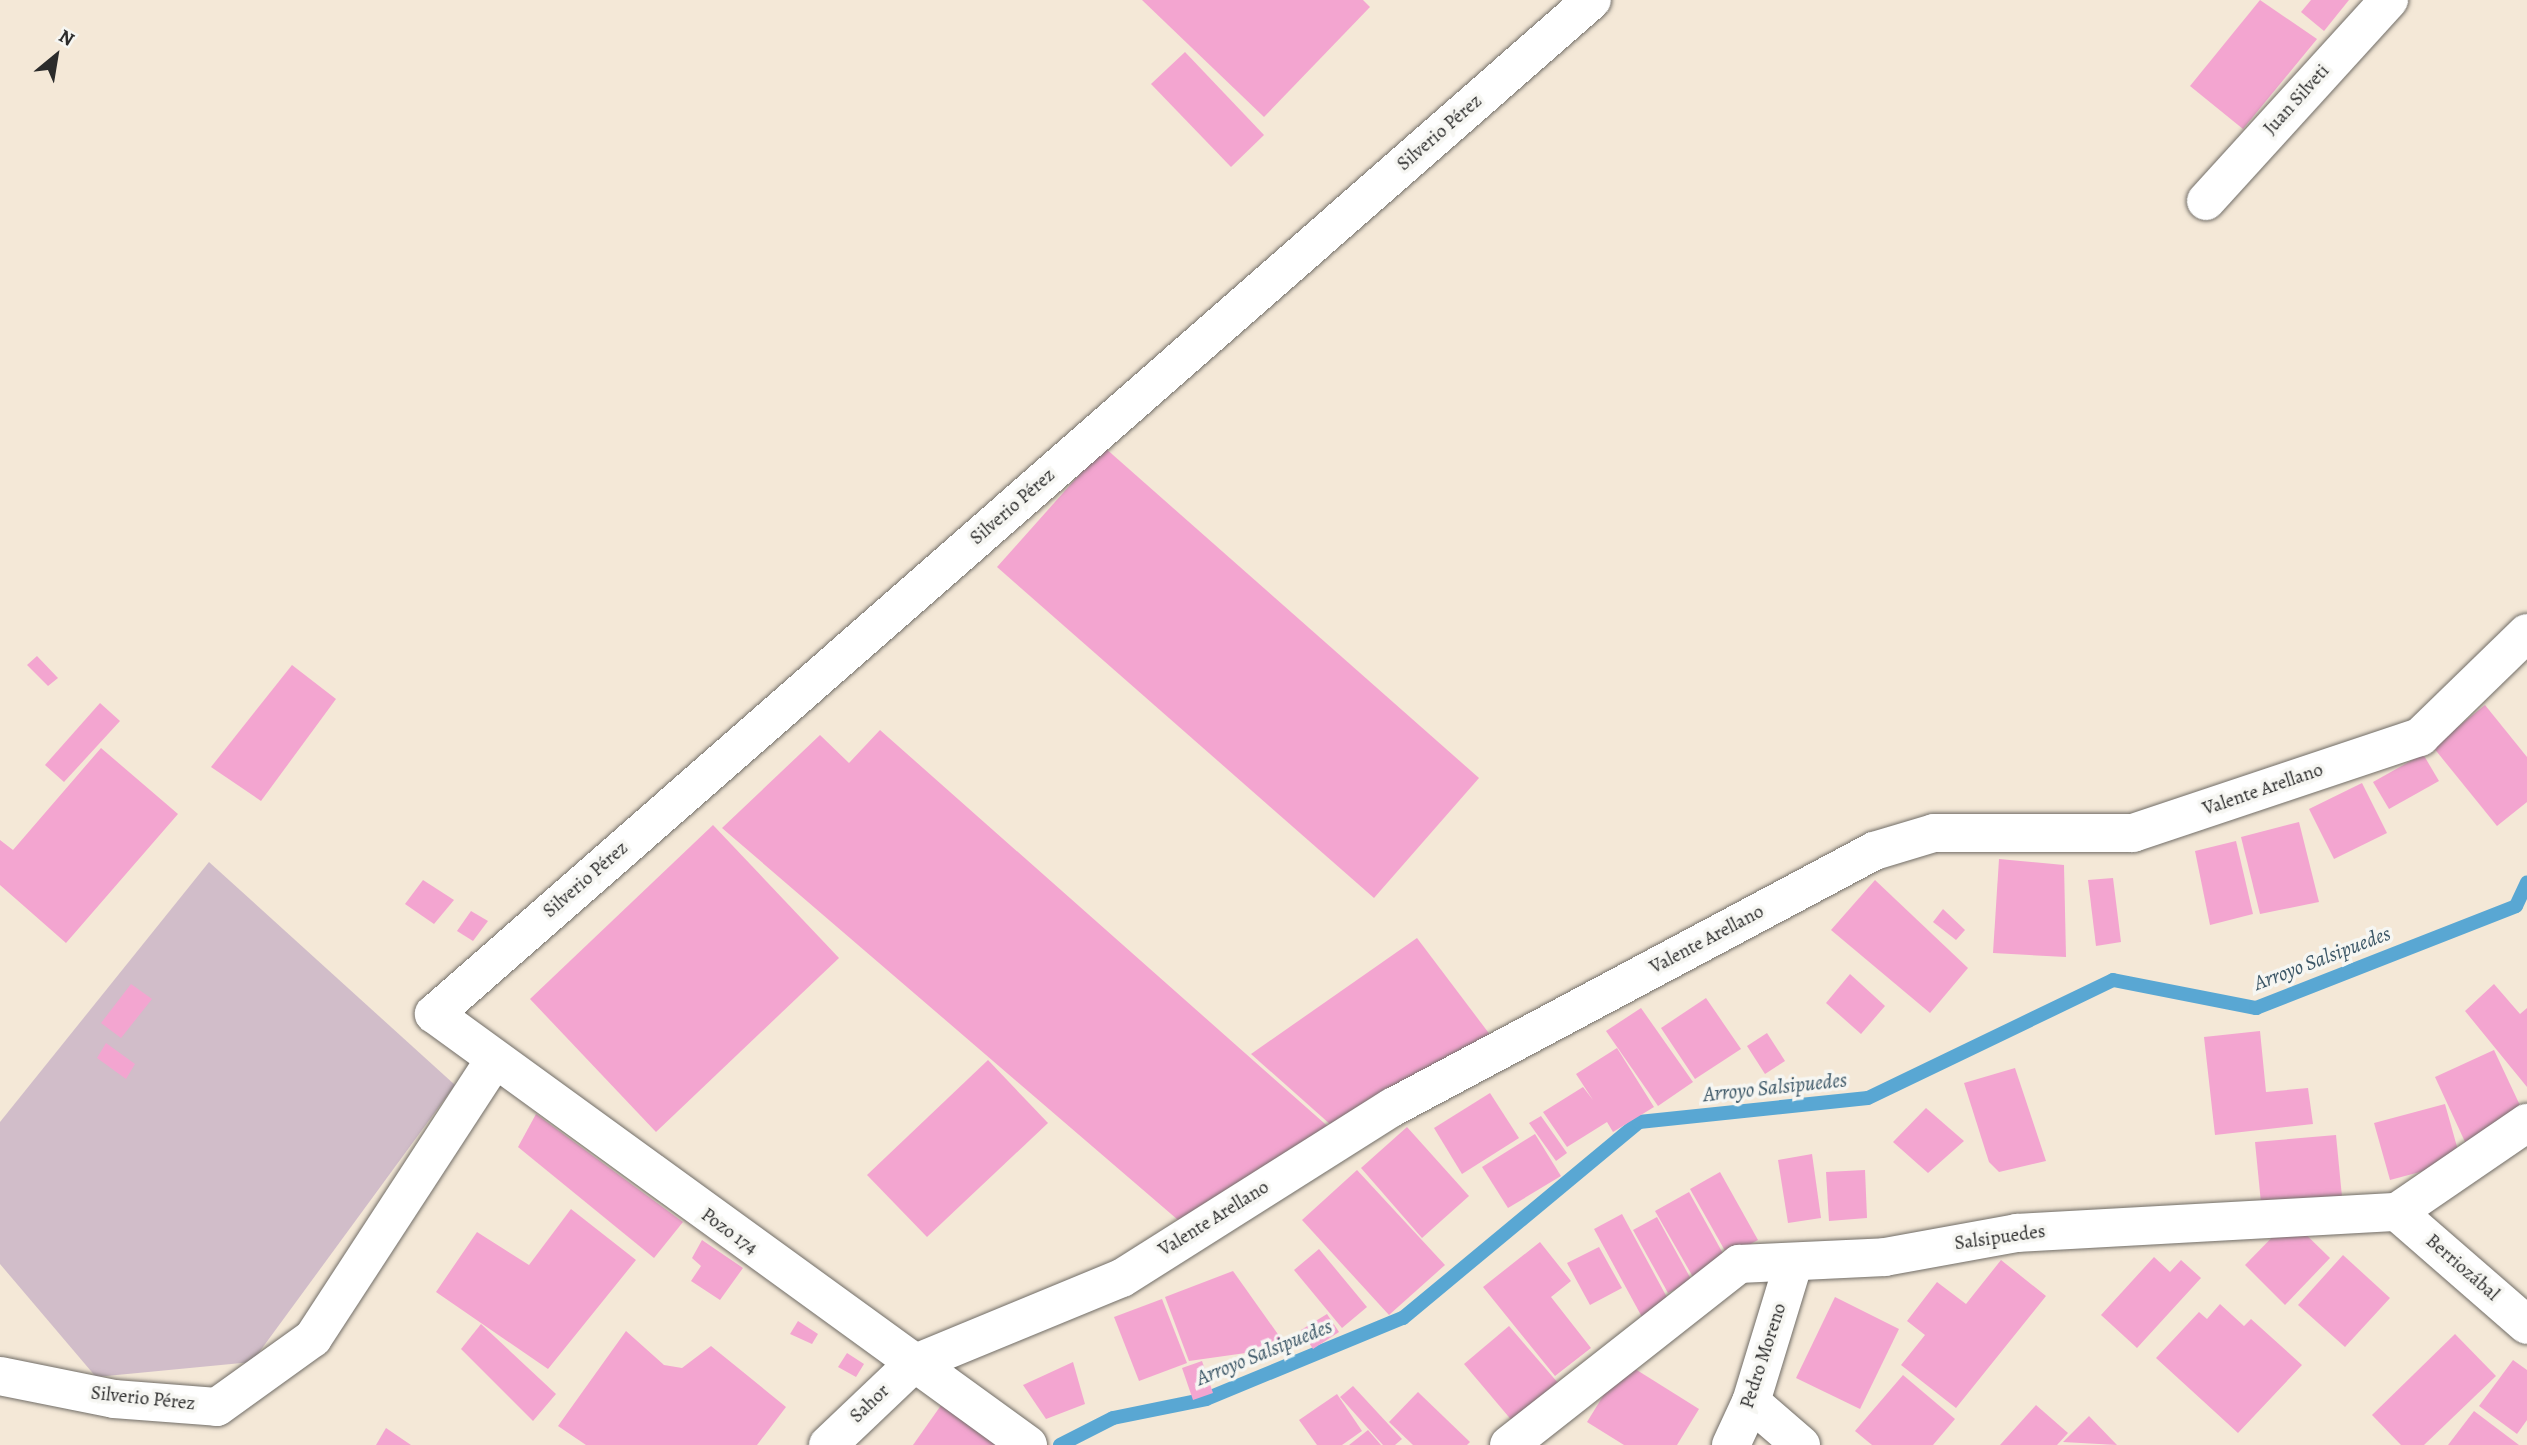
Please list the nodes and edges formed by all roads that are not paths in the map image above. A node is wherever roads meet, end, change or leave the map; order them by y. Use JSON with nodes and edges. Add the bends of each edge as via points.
{"nodes":[{"id":1,"x":1592,"y":0,"type":"edge"},
{"id":2,"x":2389,"y":0,"type":"edge"},
{"id":3,"x":2206,"y":201,"type":"dead end"},
{"id":4,"x":2527,"y":633,"type":"edge"},
{"id":5,"x":434,"y":1014,"type":"joint"},
{"id":6,"x":493,"y":1062,"type":"junction"},
{"id":7,"x":2527,"y":1123,"type":"edge"},
{"id":8,"x":2397,"y":1212,"type":"junction"},
{"id":9,"x":1793,"y":1265,"type":"junction"},
{"id":10,"x":2527,"y":1325,"type":"edge"},
{"id":11,"x":913,"y":1364,"type":"junction"},
{"id":12,"x":0,"y":1376,"type":"edge"},
{"id":13,"x":1751,"y":1402,"type":"junction"},
{"id":14,"x":1015,"y":1433,"type":"edge"},
{"id":15,"x":828,"y":1445,"type":"edge"},
{"id":16,"x":1509,"y":1445,"type":"edge"},
{"id":17,"x":1731,"y":1445,"type":"edge"},
{"id":18,"x":1801,"y":1445,"type":"edge"}],
"edges":[{"from":1,"to":5,"type":"street","name":"Silverio Pérez"},
{"from":2,"to":3,"type":"street","name":"Juan Silveti"},
{"from":4,"to":11,"type":"street","name":"Valente Arellano","via":[[2420,737],[2329,768],[2133,833],[1934,833],[1874,851],[1393,1107],[1122,1278]]},
{"from":5,"to":6,"type":"street","name":"Pozo 174"},
{"from":6,"to":11,"type":"street","name":"Pozo 174"},
{"from":6,"to":12,"type":"street","name":"Silverio Pérez","via":[[313,1338],[218,1407],[114,1399]]},
{"from":7,"to":8,"type":"street"},
{"from":8,"to":9,"type":"street","name":"Salsipuedes","via":[[2017,1233],[1885,1257]]},
{"from":8,"to":10,"type":"street","name":"Berriozábal"},
{"from":9,"to":13,"type":"street","name":"Pedro Moreno"},
{"from":9,"to":16,"type":"street","name":"Salsipuedes","via":[[1740,1264]]},
{"from":11,"to":14,"type":"street","name":"Pozo 174"},
{"from":11,"to":15,"type":"street","name":"Sahor"},
{"from":13,"to":17,"type":"street","name":"Pedro Moreno"},
{"from":13,"to":18,"type":"street"}]}
